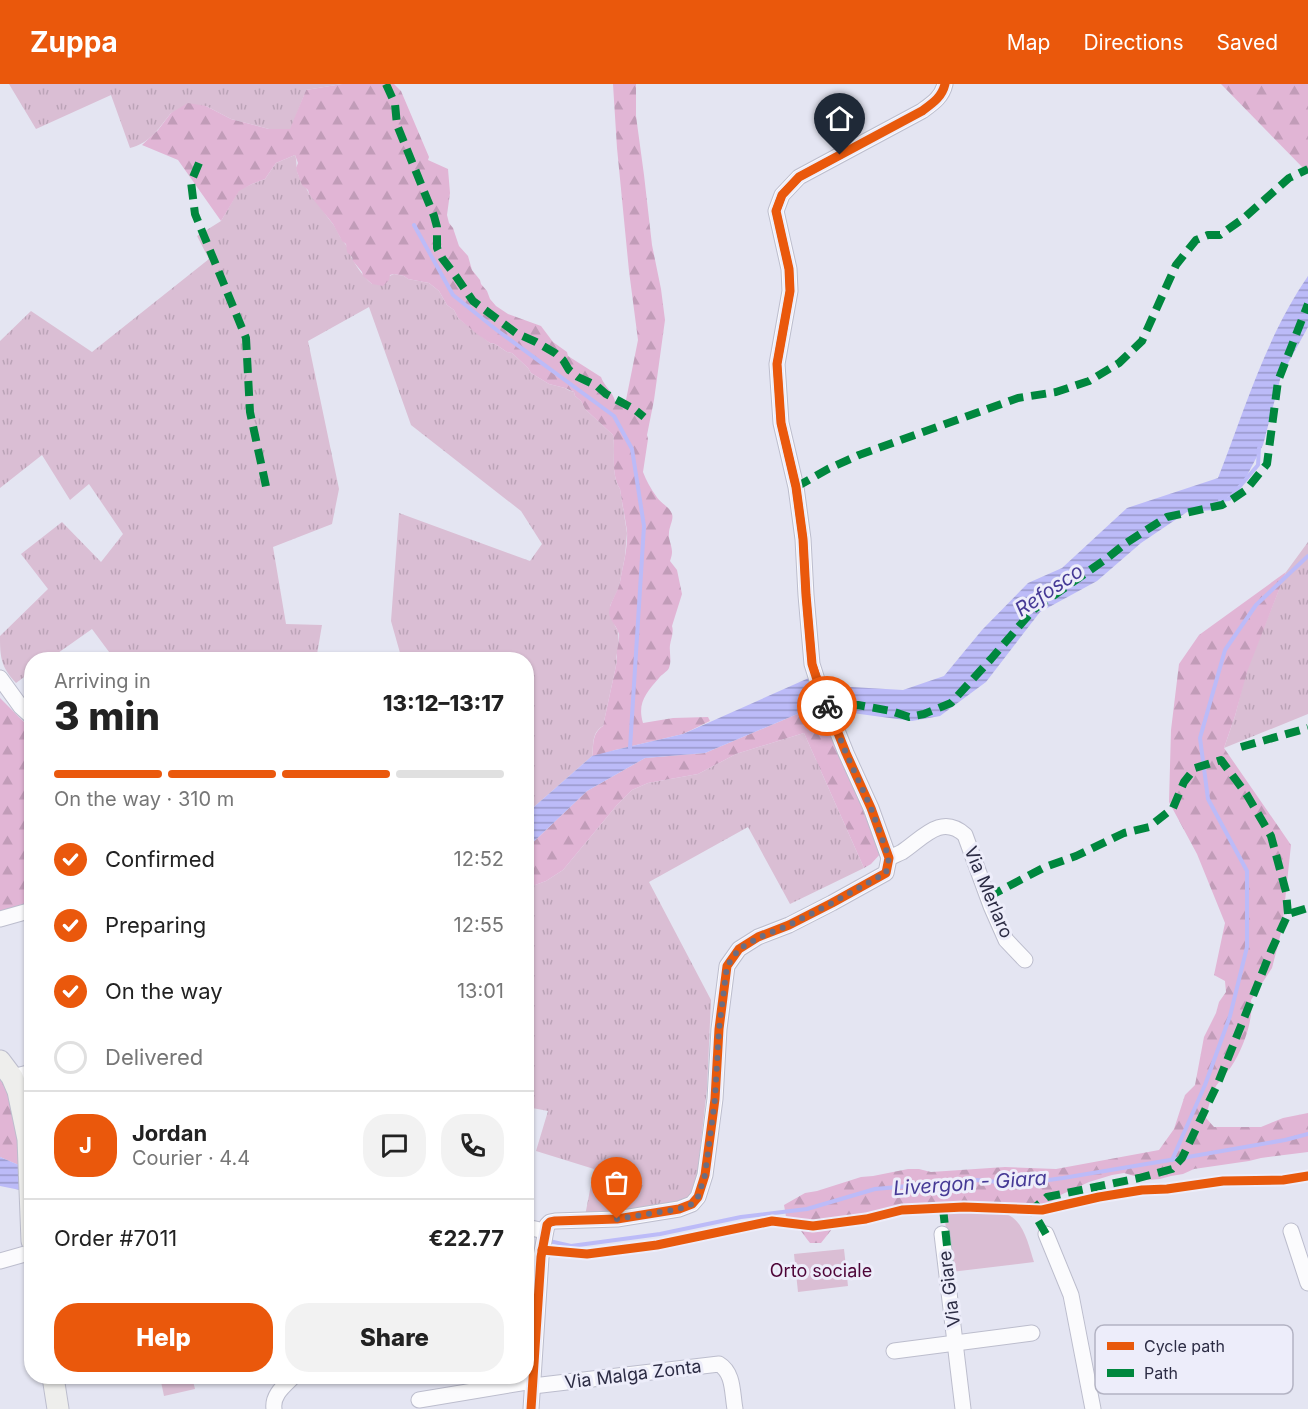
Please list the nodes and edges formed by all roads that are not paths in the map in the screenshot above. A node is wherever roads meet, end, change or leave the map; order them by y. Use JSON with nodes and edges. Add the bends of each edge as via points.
{"nodes":[{"id":1,"x":945,"y":84,"type":"edge"},
{"id":2,"x":0,"y":678,"type":"edge"},
{"id":3,"x":24,"y":710,"type":"edge"},
{"id":4,"x":889,"y":858,"type":"junction"},
{"id":5,"x":24,"y":912,"type":"edge"},
{"id":6,"x":0,"y":919,"type":"edge"},
{"id":7,"x":1025,"y":960,"type":"dead end"},
{"id":8,"x":14,"y":1070,"type":"edge"},
{"id":9,"x":24,"y":1115,"type":"edge"},
{"id":10,"x":534,"y":1229,"type":"edge"},
{"id":11,"x":546,"y":1231,"type":"junction"},
{"id":12,"x":1291,"y":1231,"type":"dead end"},
{"id":13,"x":942,"y":1234,"type":"dead end"},
{"id":14,"x":1046,"y":1234,"type":"dead end"},
{"id":15,"x":24,"y":1254,"type":"edge"},
{"id":16,"x":0,"y":1261,"type":"edge"},
{"id":17,"x":1308,"y":1283,"type":"edge"},
{"id":18,"x":534,"y":1312,"type":"edge"},
{"id":19,"x":1032,"y":1333,"type":"dead end"},
{"id":20,"x":955,"y":1343,"type":"junction"},
{"id":21,"x":894,"y":1351,"type":"dead end"},
{"id":22,"x":534,"y":1383,"type":"edge"},
{"id":23,"x":54,"y":1384,"type":"edge"},
{"id":24,"x":285,"y":1384,"type":"edge"},
{"id":25,"x":526,"y":1384,"type":"edge"},
{"id":26,"x":533,"y":1384,"type":"edge"},
{"id":27,"x":419,"y":1400,"type":"dead end"},
{"id":28,"x":58,"y":1409,"type":"edge"},
{"id":29,"x":274,"y":1409,"type":"edge"},
{"id":30,"x":531,"y":1409,"type":"edge"},
{"id":31,"x":735,"y":1409,"type":"edge"},
{"id":32,"x":963,"y":1409,"type":"edge"},
{"id":33,"x":1093,"y":1409,"type":"edge"}],
"edges":[{"from":1,"to":4,"type":"street","via":[[943,93],[922,111],[799,177],[782,195],[776,211],[790,291],[777,364],[781,423],[803,539],[812,664]]},
{"from":2,"to":3,"type":"street"},
{"from":4,"to":7,"type":"street","name":"Via Merlaro","via":[[942,826],[958,829],[965,835],[1006,940]]},
{"from":4,"to":11,"type":"street","name":"Via Merlaro","via":[[886,873],[739,949],[727,966],[705,1175],[692,1204],[617,1219],[555,1221],[550,1222]]},
{"from":5,"to":6,"type":"street"},
{"from":8,"to":9,"type":"main road"},
{"from":10,"to":11,"type":"street"},
{"from":11,"to":18,"type":"street"},
{"from":12,"to":17,"type":"street"},
{"from":13,"to":20,"type":"street","name":"Via Giare"},
{"from":14,"to":33,"type":"street","via":[[1071,1295]]},
{"from":15,"to":16,"type":"street"},
{"from":19,"to":20,"type":"street","name":"Via Giare"},
{"from":20,"to":21,"type":"street","name":"Via Giare"},
{"from":20,"to":32,"type":"street","name":"Via Giare"},
{"from":22,"to":31,"type":"street","name":"Via Malga Zonta","via":[[719,1364],[730,1376]]},
{"from":23,"to":28,"type":"main road"},
{"from":24,"to":29,"type":"street","via":[[278,1392]]},
{"from":25,"to":27,"type":"street"},
{"from":26,"to":30,"type":"street"}]}
